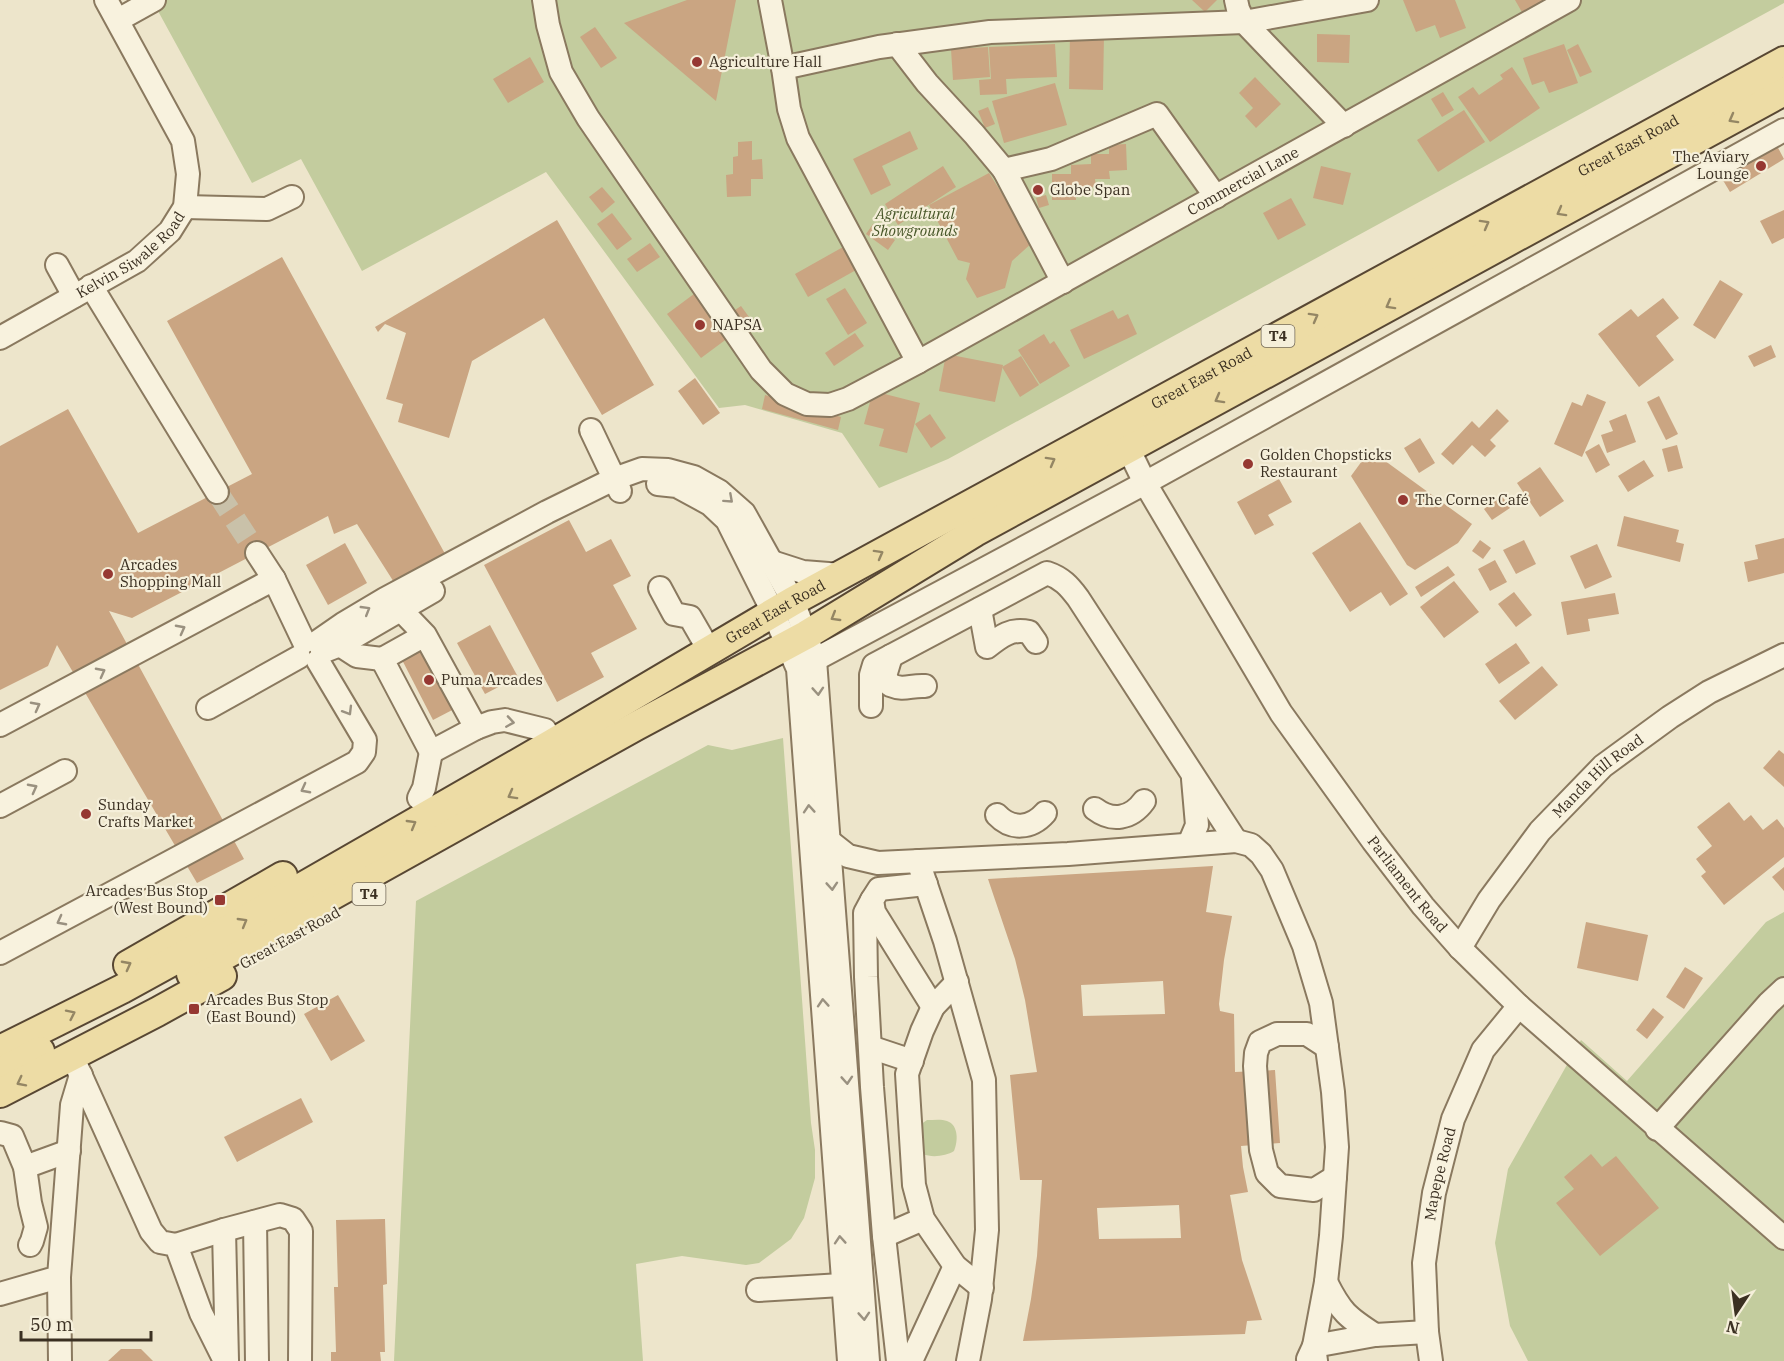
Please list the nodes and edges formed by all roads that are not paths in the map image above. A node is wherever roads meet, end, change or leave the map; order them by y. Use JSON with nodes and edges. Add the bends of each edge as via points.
{"nodes":[{"id":1,"x":106,"y":0,"type":"edge"},
{"id":2,"x":154,"y":0,"type":"edge"},
{"id":3,"x":544,"y":0,"type":"edge"},
{"id":4,"x":770,"y":0,"type":"edge"},
{"id":5,"x":1236,"y":0,"type":"edge"},
{"id":6,"x":1367,"y":0,"type":"edge"},
{"id":7,"x":1569,"y":0,"type":"edge"},
{"id":8,"x":118,"y":20,"type":"junction"},
{"id":9,"x":1245,"y":22,"type":"junction"},
{"id":10,"x":897,"y":44,"type":"junction"},
{"id":11,"x":1784,"y":61,"type":"edge"},
{"id":12,"x":783,"y":68,"type":"junction"},
{"id":13,"x":1784,"y":91,"type":"edge"},
{"id":14,"x":1344,"y":126,"type":"junction"},
{"id":15,"x":1784,"y":130,"type":"edge"},
{"id":16,"x":1004,"y":170,"type":"junction"},
{"id":17,"x":292,"y":197,"type":"dead end"},
{"id":18,"x":1216,"y":197,"type":"junction"},
{"id":19,"x":185,"y":207,"type":"junction"},
{"id":20,"x":57,"y":265,"type":"dead end"},
{"id":21,"x":1063,"y":282,"type":"junction"},
{"id":22,"x":83,"y":291,"type":"junction"},
{"id":23,"x":0,"y":338,"type":"edge"},
{"id":24,"x":918,"y":362,"type":"junction"},
{"id":25,"x":591,"y":430,"type":"dead end"},
{"id":26,"x":1128,"y":448,"type":"junction"},
{"id":27,"x":1145,"y":483,"type":"junction"},
{"id":28,"x":617,"y":485,"type":"junction"},
{"id":29,"x":217,"y":492,"type":"tunnel mouth"},
{"id":30,"x":257,"y":553,"type":"tunnel mouth"},
{"id":31,"x":772,"y":562,"type":"junction"},
{"id":32,"x":841,"y":575,"type":"junction"},
{"id":33,"x":274,"y":579,"type":"junction"},
{"id":34,"x":660,"y":588,"type":"dead end"},
{"id":35,"x":396,"y":602,"type":"junction"},
{"id":36,"x":783,"y":607,"type":"junction"},
{"id":37,"x":980,"y":609,"type":"junction"},
{"id":38,"x":425,"y":635,"type":"junction"},
{"id":39,"x":1036,"y":642,"type":"dead end"},
{"id":40,"x":317,"y":650,"type":"junction"},
{"id":41,"x":709,"y":650,"type":"junction"},
{"id":42,"x":802,"y":652,"type":"junction"},
{"id":43,"x":1784,"y":655,"type":"edge"},
{"id":44,"x":382,"y":659,"type":"junction"},
{"id":45,"x":726,"y":677,"type":"junction"},
{"id":46,"x":652,"y":683,"type":"junction"},
{"id":47,"x":925,"y":686,"type":"dead end"},
{"id":48,"x":208,"y":708,"type":"dead end"},
{"id":49,"x":0,"y":725,"type":"edge"},
{"id":50,"x":476,"y":728,"type":"junction"},
{"id":51,"x":544,"y":730,"type":"junction"},
{"id":52,"x":431,"y":752,"type":"junction"},
{"id":53,"x":65,"y":771,"type":"dead end"},
{"id":54,"x":1192,"y":774,"type":"junction"},
{"id":55,"x":419,"y":798,"type":"junction"},
{"id":56,"x":1144,"y":801,"type":"dead end"},
{"id":57,"x":0,"y":806,"type":"edge"},
{"id":58,"x":1095,"y":809,"type":"dead end"},
{"id":59,"x":997,"y":815,"type":"dead end"},
{"id":60,"x":1042,"y":832,"type":"junction"},
{"id":61,"x":829,"y":841,"type":"junction"},
{"id":62,"x":1236,"y":841,"type":"junction"},
{"id":63,"x":1189,"y":844,"type":"junction"},
{"id":64,"x":918,"y":861,"type":"junction"},
{"id":65,"x":926,"y":884,"type":"junction"},
{"id":66,"x":872,"y":900,"type":"junction"},
{"id":67,"x":1460,"y":948,"type":"junction"},
{"id":68,"x":0,"y":953,"type":"edge"},
{"id":69,"x":957,"y":982,"type":"junction"},
{"id":70,"x":1784,"y":989,"type":"edge"},
{"id":71,"x":1519,"y":1006,"type":"junction"},
{"id":72,"x":933,"y":1007,"type":"junction"},
{"id":73,"x":1322,"y":1011,"type":"junction"},
{"id":74,"x":0,"y":1029,"type":"edge"},
{"id":75,"x":1307,"y":1034,"type":"junction"},
{"id":76,"x":870,"y":1047,"type":"junction"},
{"id":77,"x":1327,"y":1047,"type":"junction"},
{"id":78,"x":0,"y":1050,"type":"edge"},
{"id":79,"x":912,"y":1061,"type":"junction"},
{"id":80,"x":77,"y":1066,"type":"junction"},
{"id":81,"x":0,"y":1072,"type":"edge"},
{"id":82,"x":0,"y":1093,"type":"edge"},
{"id":83,"x":1658,"y":1128,"type":"junction"},
{"id":84,"x":1,"y":1132,"type":"edge"},
{"id":85,"x":69,"y":1151,"type":"junction"},
{"id":86,"x":25,"y":1167,"type":"junction"},
{"id":87,"x":1335,"y":1177,"type":"junction"},
{"id":88,"x":1314,"y":1190,"type":"junction"},
{"id":89,"x":1333,"y":1214,"type":"junction"},
{"id":90,"x":64,"y":1218,"type":"junction"},
{"id":91,"x":923,"y":1219,"type":"junction"},
{"id":92,"x":255,"y":1222,"type":"junction"},
{"id":93,"x":224,"y":1230,"type":"junction"},
{"id":94,"x":884,"y":1236,"type":"junction"},
{"id":95,"x":1784,"y":1238,"type":"edge"},
{"id":96,"x":176,"y":1245,"type":"junction"},
{"id":97,"x":955,"y":1266,"type":"junction"},
{"id":98,"x":59,"y":1277,"type":"junction"},
{"id":99,"x":1326,"y":1282,"type":"junction"},
{"id":100,"x":853,"y":1284,"type":"junction"},
{"id":101,"x":982,"y":1288,"type":"junction"},
{"id":102,"x":758,"y":1290,"type":"dead end"},
{"id":103,"x":1,"y":1294,"type":"edge"},
{"id":104,"x":1426,"y":1332,"type":"junction"},
{"id":105,"x":1375,"y":1335,"type":"junction"},
{"id":106,"x":1312,"y":1356,"type":"edge"},
{"id":107,"x":60,"y":1361,"type":"edge"},
{"id":108,"x":226,"y":1361,"type":"edge"},
{"id":109,"x":257,"y":1361,"type":"edge"},
{"id":110,"x":300,"y":1361,"type":"edge"},
{"id":111,"x":849,"y":1361,"type":"edge"},
{"id":112,"x":868,"y":1361,"type":"edge"},
{"id":113,"x":898,"y":1361,"type":"edge"},
{"id":114,"x":911,"y":1361,"type":"edge"},
{"id":115,"x":968,"y":1361,"type":"edge"},
{"id":116,"x":1431,"y":1361,"type":"edge"}],
"edges":[{"from":1,"to":8,"type":"street","name":"Kelvin Siwale Road"},
{"from":2,"to":8,"type":"street"},
{"from":3,"to":24,"type":"street","name":"Commercial Lane","via":[[561,72],[588,118],[761,370],[786,394],[807,404],[830,405]]},
{"from":4,"to":12,"type":"street"},
{"from":5,"to":9,"type":"street"},
{"from":6,"to":9,"type":"street"},
{"from":7,"to":14,"type":"street","name":"Commercial Lane"},
{"from":8,"to":19,"type":"street","name":"Kelvin Siwale Road","via":[[183,141],[188,174]]},
{"from":9,"to":10,"type":"street","via":[[990,32]]},
{"from":9,"to":14,"type":"street"},
{"from":10,"to":12,"type":"street"},
{"from":10,"to":16,"type":"street"},
{"from":32,"to":11,"type":"main road","name":"Great East Road","number":"T4","one_way":true},
{"from":12,"to":24,"type":"street","via":[[798,138]]},
{"from":13,"to":26,"type":"main road","name":"Great East Road","number":"T4","one_way":true},
{"from":14,"to":18,"type":"street","name":"Commercial Lane"},
{"from":15,"to":27,"type":"street"},
{"from":16,"to":18,"type":"street","via":[[1051,159],[1157,114]]},
{"from":16,"to":21,"type":"street"},
{"from":17,"to":19,"type":"street","via":[[267,209]]},
{"from":18,"to":21,"type":"street","name":"Commercial Lane"},
{"from":19,"to":22,"type":"street","name":"Kelvin Siwale Road","via":[[170,231],[137,261]]},
{"from":20,"to":22,"type":"street"},
{"from":21,"to":24,"type":"street","name":"Commercial Lane"},
{"from":22,"to":23,"type":"street","name":"Kelvin Siwale Road"},
{"from":22,"to":29,"type":"street"},
{"from":25,"to":28,"type":"street"},
{"from":26,"to":27,"type":"street","name":"Parliament Road"},
{"from":26,"to":42,"type":"main road","name":"Great East Road","number":"T4","one_way":true,"via":[[975,532]]},
{"from":27,"to":42,"type":"street"},
{"from":27,"to":67,"type":"street","name":"Parliament Road","via":[[1281,713],[1380,851]]},
{"from":28,"to":31,"type":"street","one_way":true,"via":[[642,469],[694,477],[719,491],[744,513]]},
{"from":28,"to":35,"type":"street","via":[[608,495]]},
{"from":28,"to":36,"type":"street","via":[[643,482],[677,486],[710,504],[727,520]]},
{"from":30,"to":33,"type":"street"},
{"from":31,"to":32,"type":"street","via":[[803,572]]},
{"from":31,"to":36,"type":"street"},
{"from":32,"to":36,"type":"main road","name":"Great East Road","number":"T4"},
{"from":33,"to":40,"type":"street"},
{"from":49,"to":33,"type":"street","one_way":true},
{"from":34,"to":41,"type":"street","via":[[674,614],[690,617]]},
{"from":35,"to":38,"type":"street"},
{"from":35,"to":40,"type":"street"},
{"from":36,"to":41,"type":"main road","name":"Great East Road","number":"T4"},
{"from":36,"to":42,"type":"street"},
{"from":37,"to":39,"type":"street","via":[[987,647],[1000,636],[1018,630],[1029,632]]},
{"from":37,"to":47,"type":"street","via":[[874,665],[871,706],[880,696]]},
{"from":37,"to":54,"type":"street","via":[[1047,573],[1066,582]]},
{"from":38,"to":44,"type":"street"},
{"from":38,"to":50,"type":"street"},
{"from":40,"to":44,"type":"street"},
{"from":40,"to":48,"type":"street"},
{"from":40,"to":68,"type":"street","one_way":true,"via":[[365,740],[364,752],[357,762]]},
{"from":41,"to":46,"type":"main road","name":"Great East Road","number":"T4"},
{"from":42,"to":45,"type":"main road","name":"Great East Road","number":"T4"},
{"from":42,"to":61,"type":"street","one_way":true},
{"from":100,"to":42,"type":"street","one_way":true},
{"from":43,"to":67,"type":"street","name":"Manda Hill Road","via":[[1709,692],[1603,766],[1540,831],[1489,900]]},
{"from":44,"to":52,"type":"street"},
{"from":45,"to":80,"type":"main road","name":"Great East Road","number":"T4","via":[[703,698],[524,811],[157,1012]]},
{"from":45,"to":81,"type":"main road","name":"Great East Road","number":"T4","one_way":true,"via":[[191,974]]},
{"from":46,"to":51,"type":"main road","name":"Great East Road","number":"T4","via":[[627,686]]},
{"from":78,"to":46,"type":"main road","name":"Great East Road","number":"T4","one_way":true,"via":[[182,956]]},
{"from":50,"to":51,"type":"street","one_way":true,"via":[[505,720]]},
{"from":50,"to":52,"type":"street"},
{"from":51,"to":55,"type":"main road","name":"Great East Road","number":"T4"},
{"from":52,"to":55,"type":"street"},
{"from":57,"to":53,"type":"street","one_way":true},
{"from":54,"to":62,"type":"street"},
{"from":54,"to":63,"type":"street","via":[[1197,825]]},
{"from":74,"to":55,"type":"main road","name":"Great East Road","number":"T4","one_way":true,"via":[[128,965]]},
{"from":56,"to":58,"type":"street","via":[[1133,813],[1119,818],[1110,818]]},
{"from":59,"to":60,"type":"street","via":[[1011,825]]},
{"from":60,"to":63,"type":"street"},
{"from":60,"to":64,"type":"street"},
{"from":61,"to":64,"type":"street","via":[[848,856],[878,863]]},
{"from":61,"to":100,"type":"street","one_way":true},
{"from":62,"to":63,"type":"street"},
{"from":62,"to":73,"type":"street","via":[[1251,845],[1272,870],[1304,946]]},
{"from":64,"to":65,"type":"street"},
{"from":65,"to":66,"type":"street","via":[[879,889]]},
{"from":65,"to":69,"type":"street"},
{"from":66,"to":72,"type":"street","via":[[874,912]]},
{"from":66,"to":76,"type":"street","via":[[865,913]]},
{"from":67,"to":71,"type":"street","name":"Parliament Road"},
{"from":69,"to":72,"type":"street"},
{"from":69,"to":101,"type":"street","via":[[984,1080],[987,1230]]},
{"from":70,"to":83,"type":"street"},
{"from":71,"to":83,"type":"street","name":"Parliament Road"},
{"from":71,"to":104,"type":"street","name":"Mapepe Road","via":[[1483,1050],[1453,1119],[1434,1193],[1424,1263]]},
{"from":72,"to":79,"type":"street"},
{"from":73,"to":75,"type":"street"},
{"from":73,"to":77,"type":"street"},
{"from":75,"to":77,"type":"street"},
{"from":75,"to":88,"type":"street","via":[[1277,1034],[1260,1042],[1256,1066],[1261,1150],[1267,1173],[1280,1186]]},
{"from":76,"to":79,"type":"street"},
{"from":76,"to":94,"type":"street"},
{"from":77,"to":87,"type":"street","via":[[1337,1147]]},
{"from":79,"to":91,"type":"street","via":[[908,1074],[914,1185]]},
{"from":80,"to":82,"type":"main road","name":"Great East Road","number":"T4","one_way":true},
{"from":80,"to":85,"type":"street"},
{"from":80,"to":96,"type":"street","via":[[151,1231],[160,1242]]},
{"from":83,"to":95,"type":"street","name":"Parliament Road"},
{"from":84,"to":86,"type":"street","via":[[12,1136]]},
{"from":85,"to":86,"type":"street"},
{"from":85,"to":90,"type":"street"},
{"from":86,"to":90,"type":"street","via":[[33,1236]]},
{"from":87,"to":88,"type":"street"},
{"from":87,"to":89,"type":"street"},
{"from":88,"to":89,"type":"street"},
{"from":89,"to":99,"type":"street"},
{"from":90,"to":98,"type":"street"},
{"from":91,"to":94,"type":"street"},
{"from":91,"to":97,"type":"street"},
{"from":92,"to":93,"type":"street"},
{"from":92,"to":109,"type":"street"},
{"from":92,"to":110,"type":"street","via":[[280,1215],[293,1219],[301,1231]]},
{"from":93,"to":96,"type":"street"},
{"from":93,"to":108,"type":"street"},
{"from":94,"to":113,"type":"street"},
{"from":96,"to":108,"type":"street","via":[[201,1312]]},
{"from":97,"to":101,"type":"street"},
{"from":97,"to":114,"type":"street"},
{"from":98,"to":103,"type":"street"},
{"from":98,"to":107,"type":"street"},
{"from":99,"to":105,"type":"street","via":[[1348,1317]]},
{"from":99,"to":106,"type":"street"},
{"from":100,"to":102,"type":"street"},
{"from":100,"to":111,"type":"street"},
{"from":100,"to":112,"type":"street","one_way":true},
{"from":101,"to":115,"type":"street"},
{"from":104,"to":105,"type":"street"},
{"from":104,"to":116,"type":"street","name":"Mapepe Road"},
{"from":105,"to":106,"type":"street"}]}
